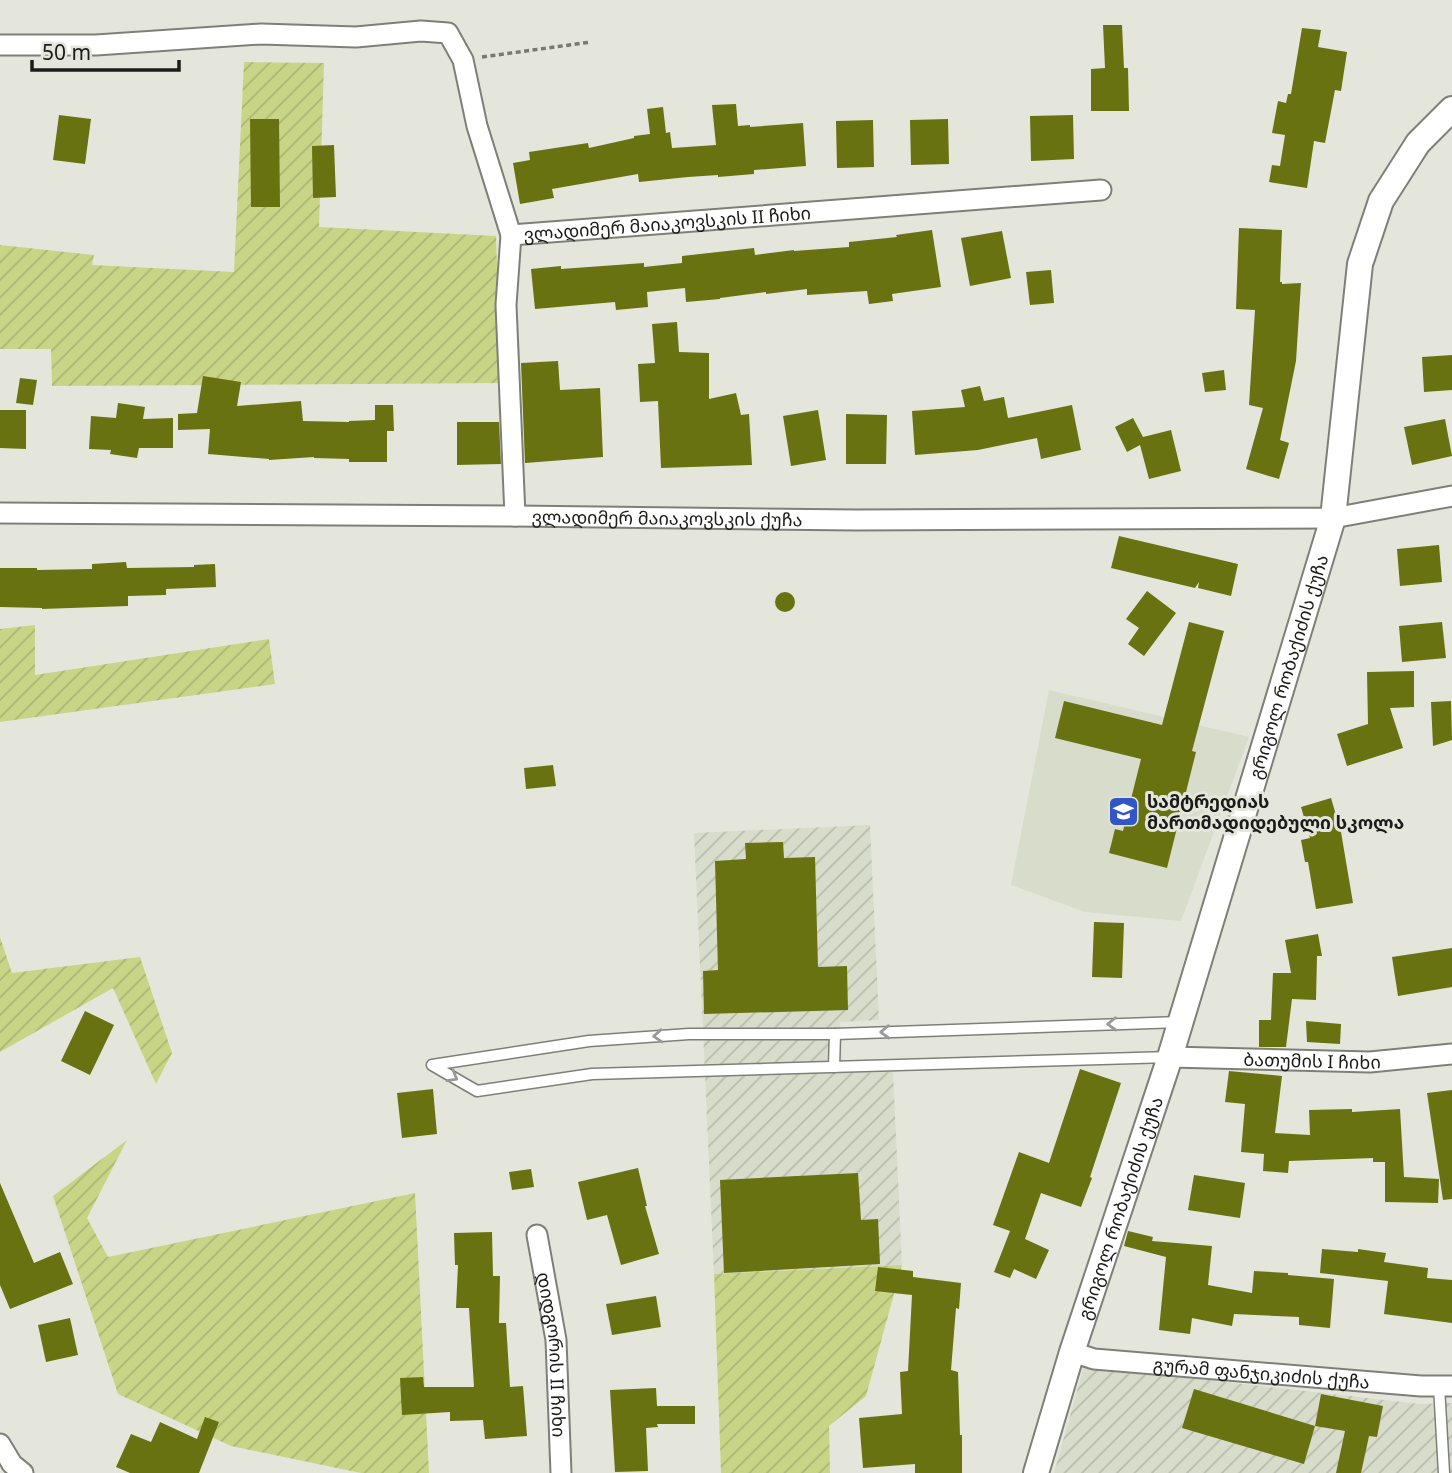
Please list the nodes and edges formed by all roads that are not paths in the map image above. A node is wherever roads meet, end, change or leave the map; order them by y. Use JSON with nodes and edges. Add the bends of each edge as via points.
{"nodes":[{"id":1,"x":0,"y":45,"type":"edge"},
{"id":2,"x":1452,"y":109,"type":"edge"},
{"id":3,"x":1101,"y":190,"type":"dead end"},
{"id":4,"x":511,"y":235,"type":"junction"},
{"id":5,"x":1452,"y":496,"type":"edge"},
{"id":6,"x":0,"y":513,"type":"edge"},
{"id":7,"x":515,"y":516,"type":"junction"},
{"id":8,"x":1333,"y":518,"type":"junction"},
{"id":9,"x":1181,"y":1022,"type":"junction"},
{"id":10,"x":835,"y":1034,"type":"junction"},
{"id":11,"x":1452,"y":1054,"type":"edge"},
{"id":12,"x":1170,"y":1057,"type":"junction"},
{"id":13,"x":834,"y":1068,"type":"junction"},
{"id":14,"x":537,"y":1236,"type":"dead end"},
{"id":15,"x":1072,"y":1352,"type":"junction"},
{"id":16,"x":1445,"y":1386,"type":"edge"},
{"id":17,"x":0,"y":1444,"type":"edge"},
{"id":18,"x":23,"y":1473,"type":"edge"},
{"id":19,"x":561,"y":1473,"type":"edge"},
{"id":20,"x":1036,"y":1473,"type":"edge"},
{"id":21,"x":1444,"y":1473,"type":"edge"}],
"edges":[{"from":1,"to":4,"type":"street","via":[[96,45],[261,34],[356,37],[448,33],[463,60],[477,125]]},
{"from":2,"to":8,"type":"street","name":"გრიგოლ რობაქიძის ქუჩა","via":[[1418,142],[1381,201],[1360,264]]},
{"from":3,"to":4,"type":"street","name":"ვლადიმერ მაიაკოვსკის II ჩიხი"},
{"from":4,"to":7,"type":"street","name":"ვლადიმერ მაიაკოვსკის II ჩიხი","via":[[506,305]]},
{"from":5,"to":8,"type":"street","name":"ვლადიმერ მაიაკოვსკის ქუჩა"},
{"from":6,"to":7,"type":"street","name":"ვლადიმერ მაიაკოვსკის ქუჩა"},
{"from":7,"to":8,"type":"street","name":"ვლადიმერ მაიაკოვსკის ქუჩა"},
{"from":8,"to":9,"type":"street","name":"გრიგოლ რობაქიძის ქუჩა"},
{"from":9,"to":10,"type":"lane","one_way":true},
{"from":9,"to":12,"type":"street","name":"გრიგოლ რობაქიძის ქუჩა"},
{"from":10,"to":13,"type":"lane"},
{"from":10,"to":13,"type":"lane","one_way":true,"via":[[690,1034],[589,1041],[432,1065],[477,1091],[592,1074]]},
{"from":11,"to":12,"type":"street","name":"ბათუმის I ჩიხი","via":[[1370,1062]]},
{"from":12,"to":13,"type":"lane"},
{"from":12,"to":15,"type":"street","name":"გრიგოლ რობაქიძის ქუჩა"},
{"from":14,"to":19,"type":"street","name":"დიდგორის II ჩიხი","via":[[556,1339]]},
{"from":15,"to":16,"type":"street","name":"გურამ ფანჯიკიძის ქუჩა","via":[[1094,1359]]},
{"from":15,"to":20,"type":"street","name":"გრიგოლ რობაქიძის ქუჩა"},
{"from":16,"to":21,"type":"lane"},
{"from":17,"to":18,"type":"street"}]}
